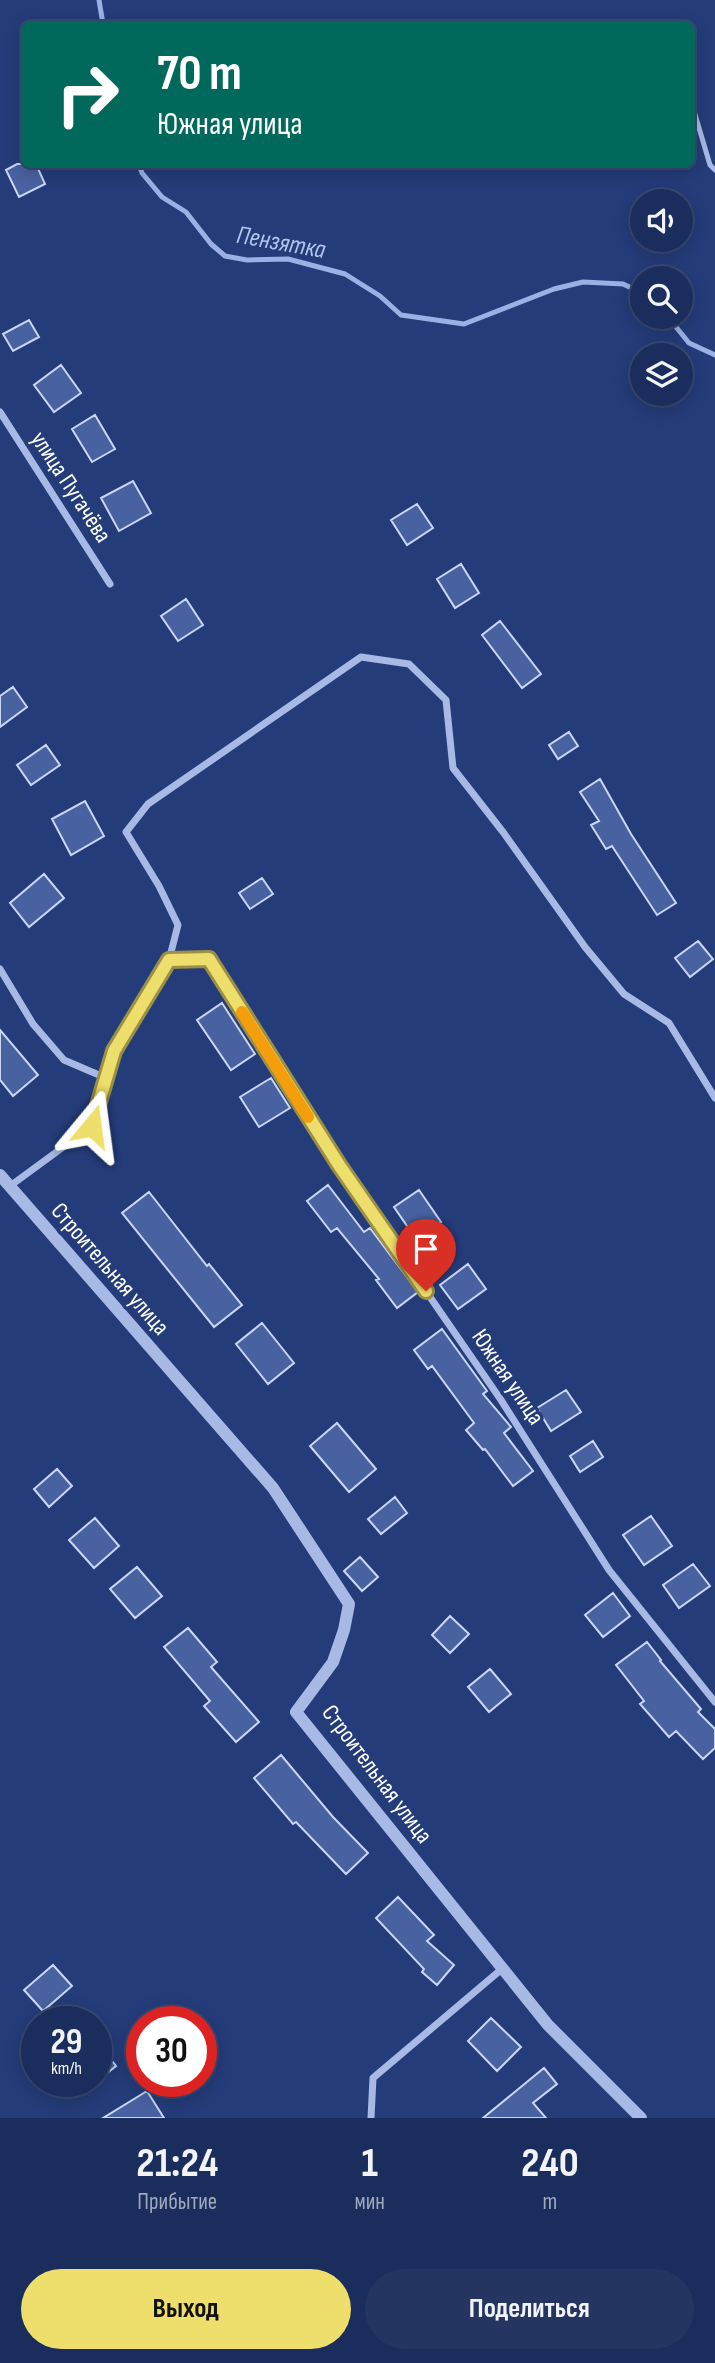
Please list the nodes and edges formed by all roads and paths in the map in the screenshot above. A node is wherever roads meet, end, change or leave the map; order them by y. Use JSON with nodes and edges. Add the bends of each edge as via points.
{"nodes":[{"id":1,"x":695,"y":114,"type":"edge"},
{"id":2,"x":715,"y":170,"type":"edge"},
{"id":3,"x":0,"y":412,"type":"edge"},
{"id":4,"x":110,"y":584,"type":"dead end"},
{"id":5,"x":169,"y":960,"type":"junction"},
{"id":6,"x":0,"y":969,"type":"edge"},
{"id":7,"x":106,"y":1078,"type":"junction"},
{"id":8,"x":715,"y":1098,"type":"edge"},
{"id":9,"x":0,"y":1175,"type":"edge"},
{"id":10,"x":10,"y":1186,"type":"junction"},
{"id":11,"x":715,"y":1702,"type":"edge"},
{"id":12,"x":503,"y":1968,"type":"junction"},
{"id":13,"x":371,"y":2118,"type":"edge"},
{"id":14,"x":640,"y":2118,"type":"edge"}],
"edges":[{"from":1,"to":2,"type":"lane"},
{"from":3,"to":4,"type":"street","name":"улица Пугачёва"},
{"from":5,"to":7,"type":"street","via":[[114,1051]]},
{"from":5,"to":8,"type":"street","via":[[178,925],[126,832],[148,804],[361,657],[409,664],[446,700],[453,768],[624,994],[668,1023]]},
{"from":5,"to":11,"type":"street","name":"Южная улица","via":[[209,959],[339,1165],[501,1400],[609,1570]]},
{"from":6,"to":7,"type":"street","via":[[33,1024],[64,1060]]},
{"from":7,"to":10,"type":"street","via":[[92,1126]]},
{"from":9,"to":10,"type":"street","name":"Строительная улица"},
{"from":10,"to":12,"type":"street","name":"Строительная улица","via":[[274,1488],[349,1604],[333,1662],[296,1712]]},
{"from":12,"to":13,"type":"street","via":[[373,2078]]},
{"from":12,"to":14,"type":"street","name":"Строительная улица","via":[[548,2025]]}]}
